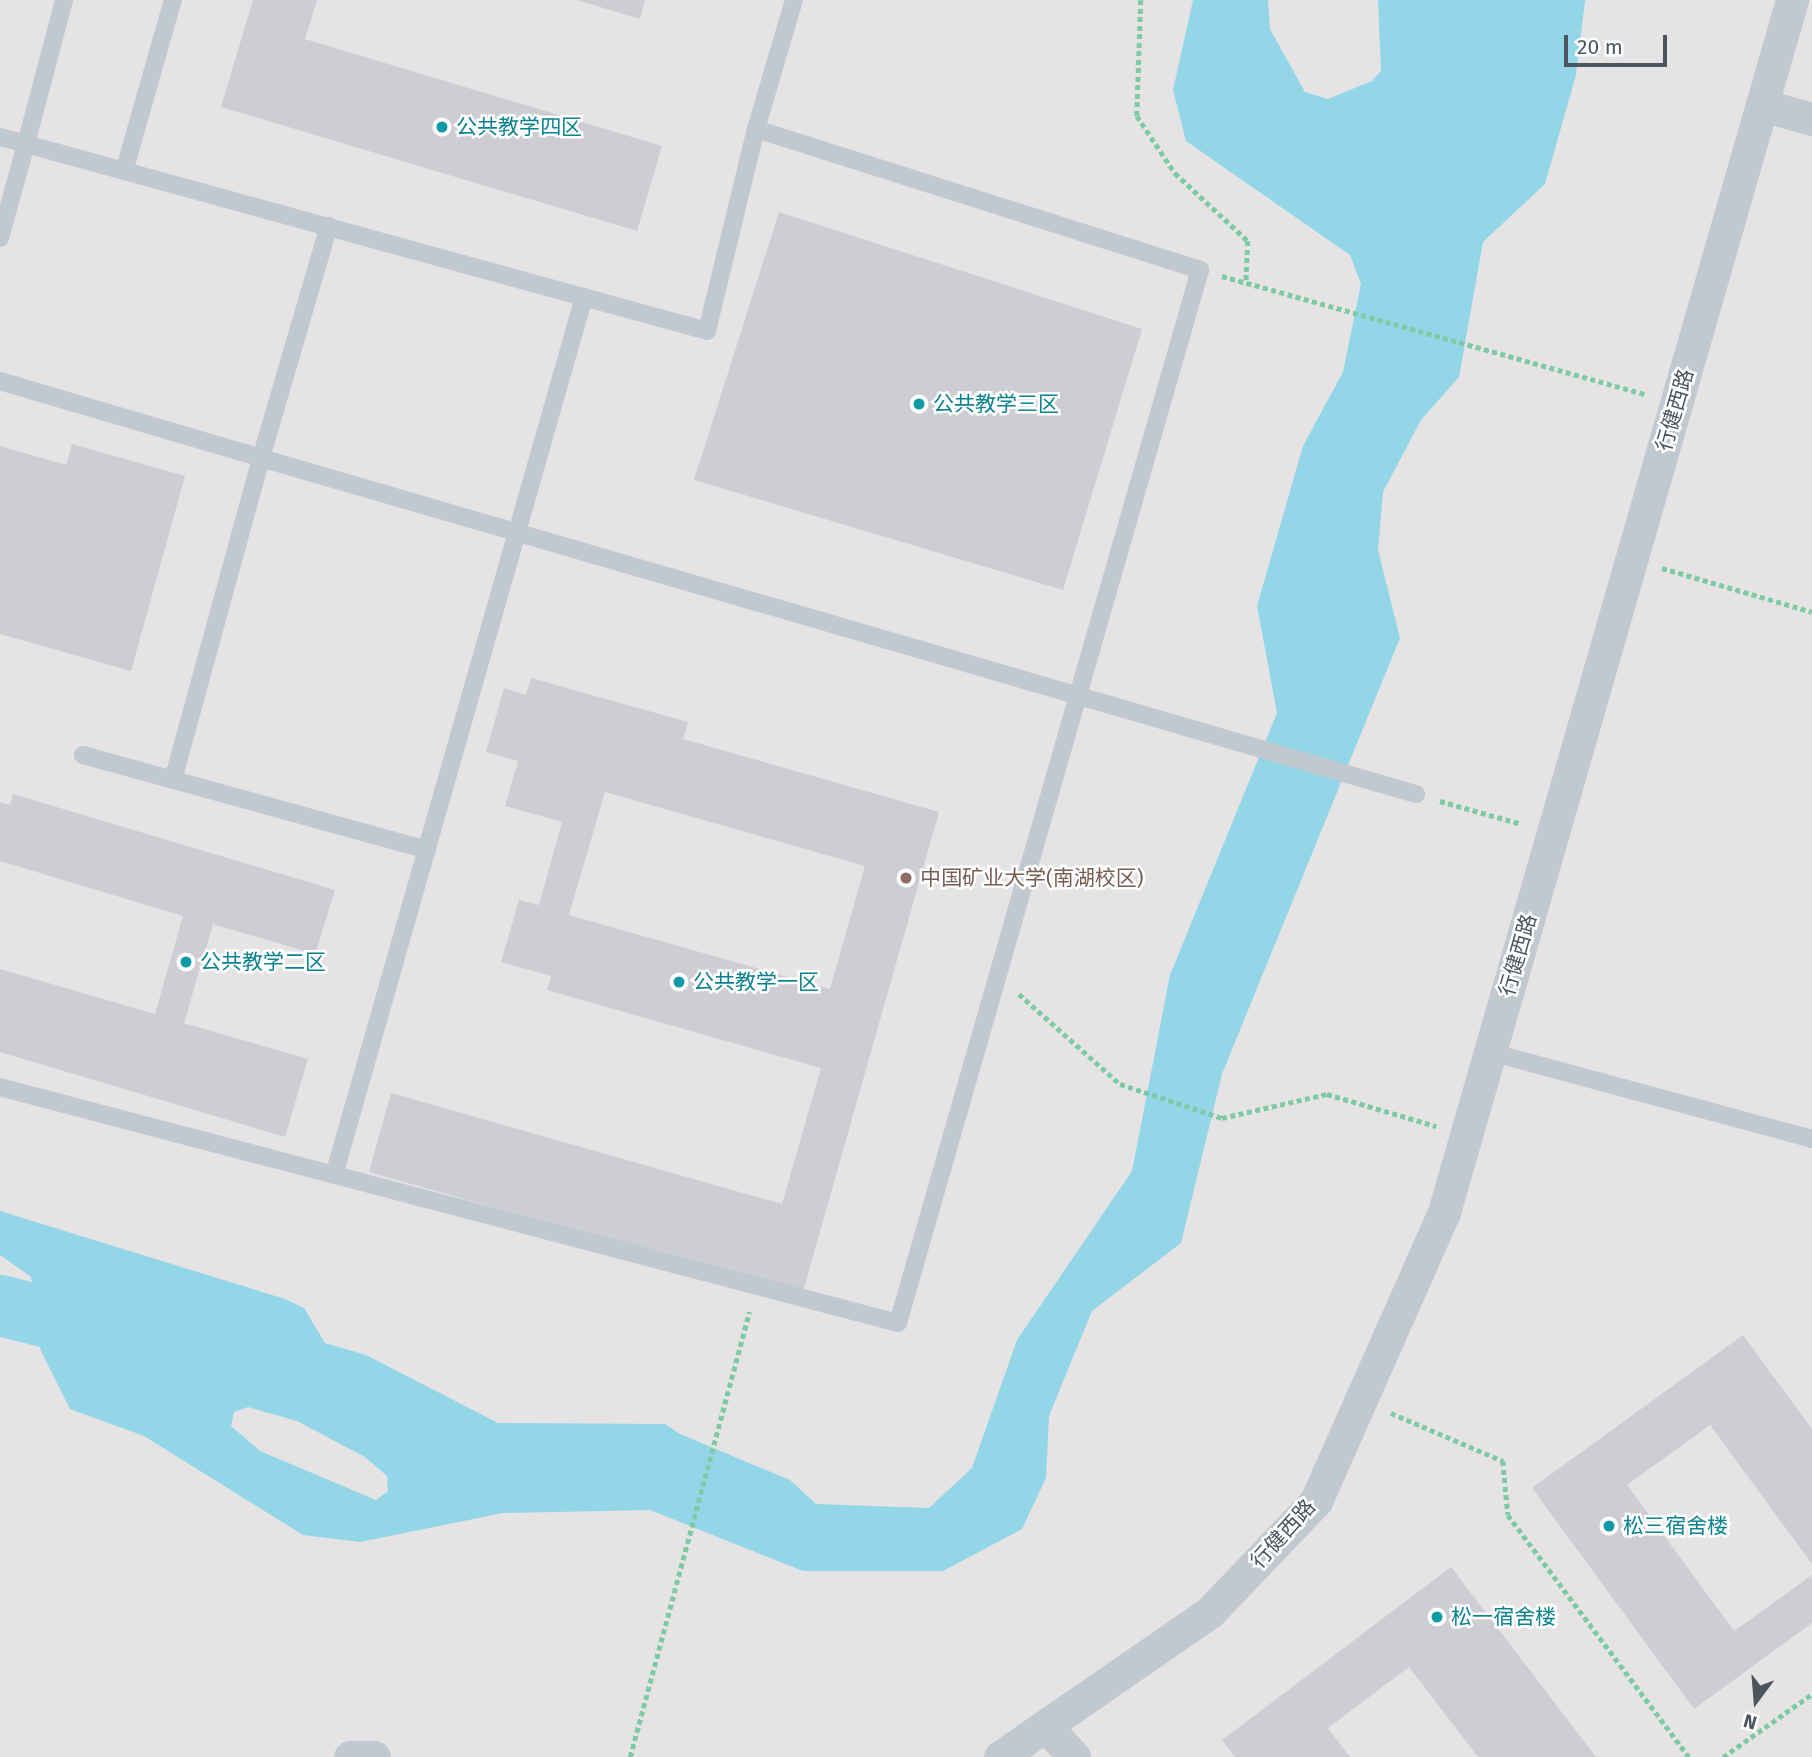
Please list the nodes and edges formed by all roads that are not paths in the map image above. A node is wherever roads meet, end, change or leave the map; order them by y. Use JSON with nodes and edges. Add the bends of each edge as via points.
{"nodes":[{"id":1,"x":64,"y":0,"type":"edge"},
{"id":2,"x":173,"y":0,"type":"edge"},
{"id":3,"x":794,"y":0,"type":"edge"},
{"id":4,"x":1792,"y":0,"type":"edge"},
{"id":5,"x":1762,"y":105,"type":"junction"},
{"id":6,"x":1812,"y":119,"type":"edge"},
{"id":7,"x":756,"y":130,"type":"junction"},
{"id":8,"x":0,"y":137,"type":"edge"},
{"id":9,"x":26,"y":144,"type":"junction"},
{"id":10,"x":125,"y":169,"type":"junction"},
{"id":11,"x":328,"y":226,"type":"junction"},
{"id":12,"x":0,"y":238,"type":"edge"},
{"id":13,"x":584,"y":297,"type":"junction"},
{"id":14,"x":0,"y":381,"type":"edge"},
{"id":15,"x":261,"y":458,"type":"junction"},
{"id":16,"x":518,"y":532,"type":"junction"},
{"id":17,"x":1077,"y":695,"type":"junction"},
{"id":18,"x":83,"y":755,"type":"dead end"},
{"id":19,"x":173,"y":780,"type":"junction"},
{"id":20,"x":1416,"y":794,"type":"road end"},
{"id":21,"x":427,"y":850,"type":"junction"},
{"id":22,"x":1490,"y":1052,"type":"junction"},
{"id":23,"x":0,"y":1087,"type":"edge"},
{"id":24,"x":1812,"y":1139,"type":"edge"},
{"id":25,"x":334,"y":1175,"type":"junction"},
{"id":26,"x":1046,"y":1726,"type":"junction"},
{"id":27,"x":350,"y":1757,"type":"edge"},
{"id":28,"x":374,"y":1757,"type":"edge"},
{"id":29,"x":1000,"y":1757,"type":"edge"},
{"id":30,"x":1073,"y":1757,"type":"edge"}],
"edges":[{"from":1,"to":9,"type":"lane"},
{"from":2,"to":10,"type":"lane"},
{"from":3,"to":7,"type":"lane"},
{"from":4,"to":5,"type":"street","name":"行健西路"},
{"from":5,"to":6,"type":"street"},
{"from":5,"to":22,"type":"street","name":"行健西路"},
{"from":7,"to":13,"type":"lane","via":[[707,331]]},
{"from":7,"to":17,"type":"lane","via":[[1200,270]]},
{"from":8,"to":9,"type":"lane"},
{"from":9,"to":10,"type":"lane"},
{"from":9,"to":12,"type":"lane"},
{"from":10,"to":11,"type":"lane"},
{"from":11,"to":13,"type":"lane"},
{"from":11,"to":15,"type":"lane"},
{"from":13,"to":16,"type":"lane"},
{"from":14,"to":15,"type":"lane"},
{"from":15,"to":16,"type":"lane"},
{"from":15,"to":19,"type":"lane"},
{"from":16,"to":17,"type":"lane"},
{"from":16,"to":21,"type":"lane"},
{"from":17,"to":20,"type":"lane"},
{"from":17,"to":25,"type":"lane","via":[[898,1323]]},
{"from":18,"to":19,"type":"lane"},
{"from":19,"to":21,"type":"lane"},
{"from":21,"to":25,"type":"lane"},
{"from":22,"to":24,"type":"lane"},
{"from":22,"to":26,"type":"street","name":"行健西路","via":[[1444,1212],[1316,1501],[1209,1614]]},
{"from":23,"to":25,"type":"lane"},
{"from":26,"to":29,"type":"street","name":"行健西路"},
{"from":26,"to":30,"type":"street"},
{"from":27,"to":28,"type":"street"}]}
